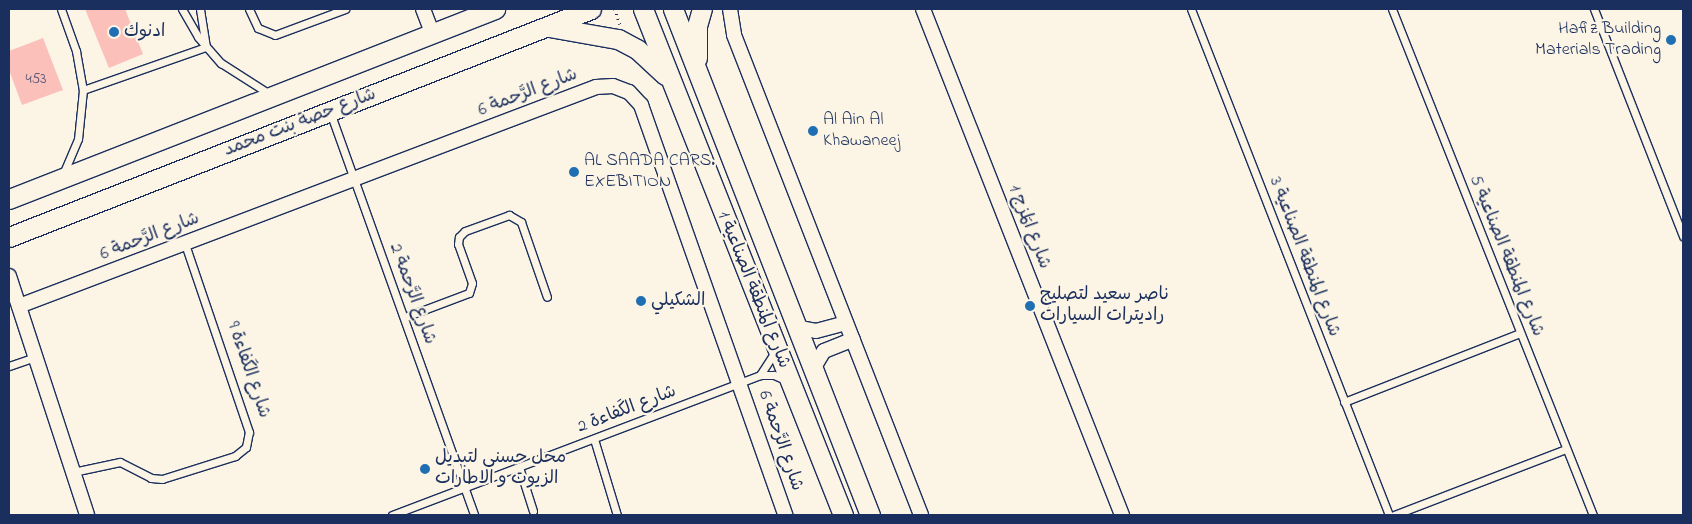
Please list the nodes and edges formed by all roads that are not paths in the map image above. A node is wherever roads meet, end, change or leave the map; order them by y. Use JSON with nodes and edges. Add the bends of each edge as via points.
{"nodes":[{"id":1,"x":61,"y":9,"type":"edge"},
{"id":2,"x":182,"y":9,"type":"edge"},
{"id":3,"x":200,"y":9,"type":"edge"},
{"id":4,"x":249,"y":9,"type":"edge"},
{"id":5,"x":345,"y":9,"type":"edge"},
{"id":6,"x":422,"y":9,"type":"edge"},
{"id":7,"x":592,"y":9,"type":"edge"},
{"id":8,"x":643,"y":9,"type":"edge"},
{"id":9,"x":673,"y":9,"type":"edge"},
{"id":10,"x":702,"y":9,"type":"edge"},
{"id":11,"x":730,"y":9,"type":"edge"},
{"id":12,"x":923,"y":9,"type":"edge"},
{"id":13,"x":1191,"y":9,"type":"edge"},
{"id":14,"x":1392,"y":9,"type":"edge"},
{"id":15,"x":1594,"y":9,"type":"edge"},
{"id":16,"x":492,"y":10,"type":"edge"},
{"id":17,"x":546,"y":26,"type":"junction"},
{"id":18,"x":432,"y":33,"type":"junction"},
{"id":19,"x":206,"y":47,"type":"junction"},
{"id":20,"x":699,"y":74,"type":"junction"},
{"id":21,"x":672,"y":82,"type":"junction"},
{"id":22,"x":84,"y":90,"type":"junction"},
{"id":23,"x":273,"y":96,"type":"junction"},
{"id":24,"x":330,"y":111,"type":"junction"},
{"id":25,"x":60,"y":179,"type":"junction"},
{"id":26,"x":354,"y":180,"type":"junction"},
{"id":27,"x":9,"y":199,"type":"edge"},
{"id":28,"x":1683,"y":236,"type":"edge"},
{"id":29,"x":9,"y":237,"type":"edge"},
{"id":30,"x":185,"y":244,"type":"junction"},
{"id":31,"x":9,"y":276,"type":"edge"},
{"id":32,"x":547,"y":297,"type":"dead end"},
{"id":33,"x":19,"y":306,"type":"junction"},
{"id":34,"x":405,"y":317,"type":"junction"},
{"id":35,"x":846,"y":322,"type":"junction"},
{"id":36,"x":796,"y":327,"type":"junction"},
{"id":37,"x":1520,"y":333,"type":"junction"},
{"id":38,"x":853,"y":339,"type":"junction"},
{"id":39,"x":776,"y":348,"type":"junction"},
{"id":40,"x":35,"y":357,"type":"junction"},
{"id":41,"x":9,"y":366,"type":"edge"},
{"id":42,"x":812,"y":369,"type":"junction"},
{"id":43,"x":760,"y":375,"type":"junction"},
{"id":44,"x":740,"y":383,"type":"junction"},
{"id":45,"x":791,"y":384,"type":"junction"},
{"id":46,"x":1344,"y":402,"type":"junction"},
{"id":47,"x":594,"y":439,"type":"junction"},
{"id":48,"x":1566,"y":449,"type":"junction"},
{"id":49,"x":518,"y":467,"type":"junction"},
{"id":50,"x":73,"y":472,"type":"junction"},
{"id":51,"x":466,"y":487,"type":"junction"},
{"id":52,"x":833,"y":506,"type":"edge"},
{"id":53,"x":533,"y":511,"type":"dead end"},
{"id":54,"x":404,"y":513,"type":"edge"},
{"id":55,"x":869,"y":514,"type":"edge"},
{"id":56,"x":87,"y":515,"type":"edge"},
{"id":57,"x":392,"y":515,"type":"edge"},
{"id":58,"x":474,"y":515,"type":"edge"},
{"id":59,"x":617,"y":515,"type":"edge"},
{"id":60,"x":785,"y":515,"type":"edge"},
{"id":61,"x":842,"y":515,"type":"edge"},
{"id":62,"x":922,"y":515,"type":"edge"},
{"id":63,"x":1122,"y":515,"type":"edge"},
{"id":64,"x":1389,"y":515,"type":"edge"},
{"id":65,"x":1394,"y":515,"type":"edge"},
{"id":66,"x":1593,"y":515,"type":"edge"}],
"edges":[{"from":1,"to":22,"type":"lane","via":[[78,58]]},
{"from":2,"to":19,"type":"lane"},
{"from":3,"to":19,"type":"lane"},
{"from":4,"to":5,"type":"lane","via":[[258,28],[275,35]]},
{"from":6,"to":18,"type":"street"},
{"from":7,"to":17,"type":"main road","name":"شارع حصة بنت محمد"},
{"from":8,"to":21,"type":"main road","name":"شارع المنطقة الصناعية 1"},
{"from":9,"to":20,"type":"main road","name":"شارع المنطقة الصناعية 1"},
{"from":10,"to":20,"type":"main road","via":[[696,39]]},
{"from":11,"to":35,"type":"street","via":[[734,35]]},
{"from":12,"to":63,"type":"street","name":"شارع المَزج 1"},
{"from":13,"to":46,"type":"lane","name":"شارع المنطقة الصناعية 3"},
{"from":14,"to":37,"type":"lane","name":"شارع المنطقة الصناعية 5"},
{"from":15,"to":28,"type":"lane"},
{"from":16,"to":18,"type":"main road","name":"شارع حصة بنت محمد"},
{"from":17,"to":21,"type":"main road","via":[[600,33],[625,42]]},
{"from":17,"to":24,"type":"main road","name":"شارع حصة بنت محمد"},
{"from":18,"to":23,"type":"main road","name":"شارع حصة بنت محمد"},
{"from":19,"to":22,"type":"lane"},
{"from":19,"to":23,"type":"lane","via":[[233,73]]},
{"from":20,"to":36,"type":"main road","name":"شارع المنطقة الصناعية 1"},
{"from":21,"to":39,"type":"main road","name":"شارع المنطقة الصناعية 1"},
{"from":22,"to":25,"type":"lane","via":[[78,139]]},
{"from":23,"to":25,"type":"main road","name":"شارع حصة بنت محمد"},
{"from":24,"to":26,"type":"lane","name":"شارع الرَّحمة 2"},
{"from":24,"to":29,"type":"main road","name":"شارع حصة بنت محمد"},
{"from":25,"to":27,"type":"main road","name":"شارع حصة بنت محمد"},
{"from":26,"to":30,"type":"street","name":"شارع الرَّحمة 6"},
{"from":26,"to":34,"type":"lane","name":"شارع الرَّحمة 2"},
{"from":26,"to":44,"type":"street","name":"شارع الرَّحمة 6","via":[[596,87],[622,88],[641,105]]},
{"from":30,"to":33,"type":"street","name":"شارع الرَّحمة 6"},
{"from":30,"to":50,"type":"lane","name":"شارع الكَفاءة 9","via":[[249,432],[246,447],[236,456],[162,479],[151,478],[120,462]]},
{"from":31,"to":33,"type":"street"},
{"from":32,"to":34,"type":"lane","via":[[521,222],[510,215],[459,236],[458,244],[472,283],[469,293]]},
{"from":33,"to":40,"type":"street"},
{"from":34,"to":51,"type":"lane","name":"شارع الرَّحمة 2"},
{"from":35,"to":36,"type":"street","via":[[816,331]]},
{"from":35,"to":38,"type":"street"},
{"from":36,"to":42,"type":"main road","name":"شارع المنطقة الصناعية 1"},
{"from":37,"to":46,"type":"lane"},
{"from":37,"to":48,"type":"lane","name":"شارع المنطقة الصناعية 5"},
{"from":38,"to":42,"type":"street","via":[[824,351]]},
{"from":38,"to":62,"type":"street"},
{"from":39,"to":43,"type":"lane"},
{"from":39,"to":45,"type":"main road","name":"شارع المنطقة الصناعية 1"},
{"from":40,"to":41,"type":"lane"},
{"from":40,"to":50,"type":"street"},
{"from":42,"to":55,"type":"main road","name":"شارع المنطقة الصناعية 1"},
{"from":43,"to":44,"type":"lane","name":"شارع الكَفاءة 2"},
{"from":43,"to":45,"type":"lane","via":[[774,375]]},
{"from":44,"to":47,"type":"lane","name":"شارع الكَفاءة 2"},
{"from":44,"to":60,"type":"street","name":"شارع الرَّحمة 6"},
{"from":45,"to":52,"type":"main road","name":"شارع المنطقة الصناعية 1"},
{"from":46,"to":64,"type":"lane","name":"شارع المنطقة الصناعية 3"},
{"from":47,"to":49,"type":"lane","name":"شارع الكَفاءة 2"},
{"from":47,"to":59,"type":"lane"},
{"from":48,"to":65,"type":"lane"},
{"from":48,"to":66,"type":"lane","name":"شارع المنطقة الصناعية 5"},
{"from":49,"to":51,"type":"lane","name":"شارع الكَفاءة 2"},
{"from":49,"to":53,"type":"lane"},
{"from":50,"to":56,"type":"street"},
{"from":51,"to":54,"type":"lane","name":"شارع الكَفاءة 2"},
{"from":51,"to":58,"type":"lane","name":"شارع الرَّحمة 2"},
{"from":52,"to":55,"type":"main road","via":[[853,497]]},
{"from":52,"to":61,"type":"main road","name":"شارع المنطقة الصناعية 1"},
{"from":54,"to":57,"type":"lane","name":"شارع الكَفاءة 2"}]}
